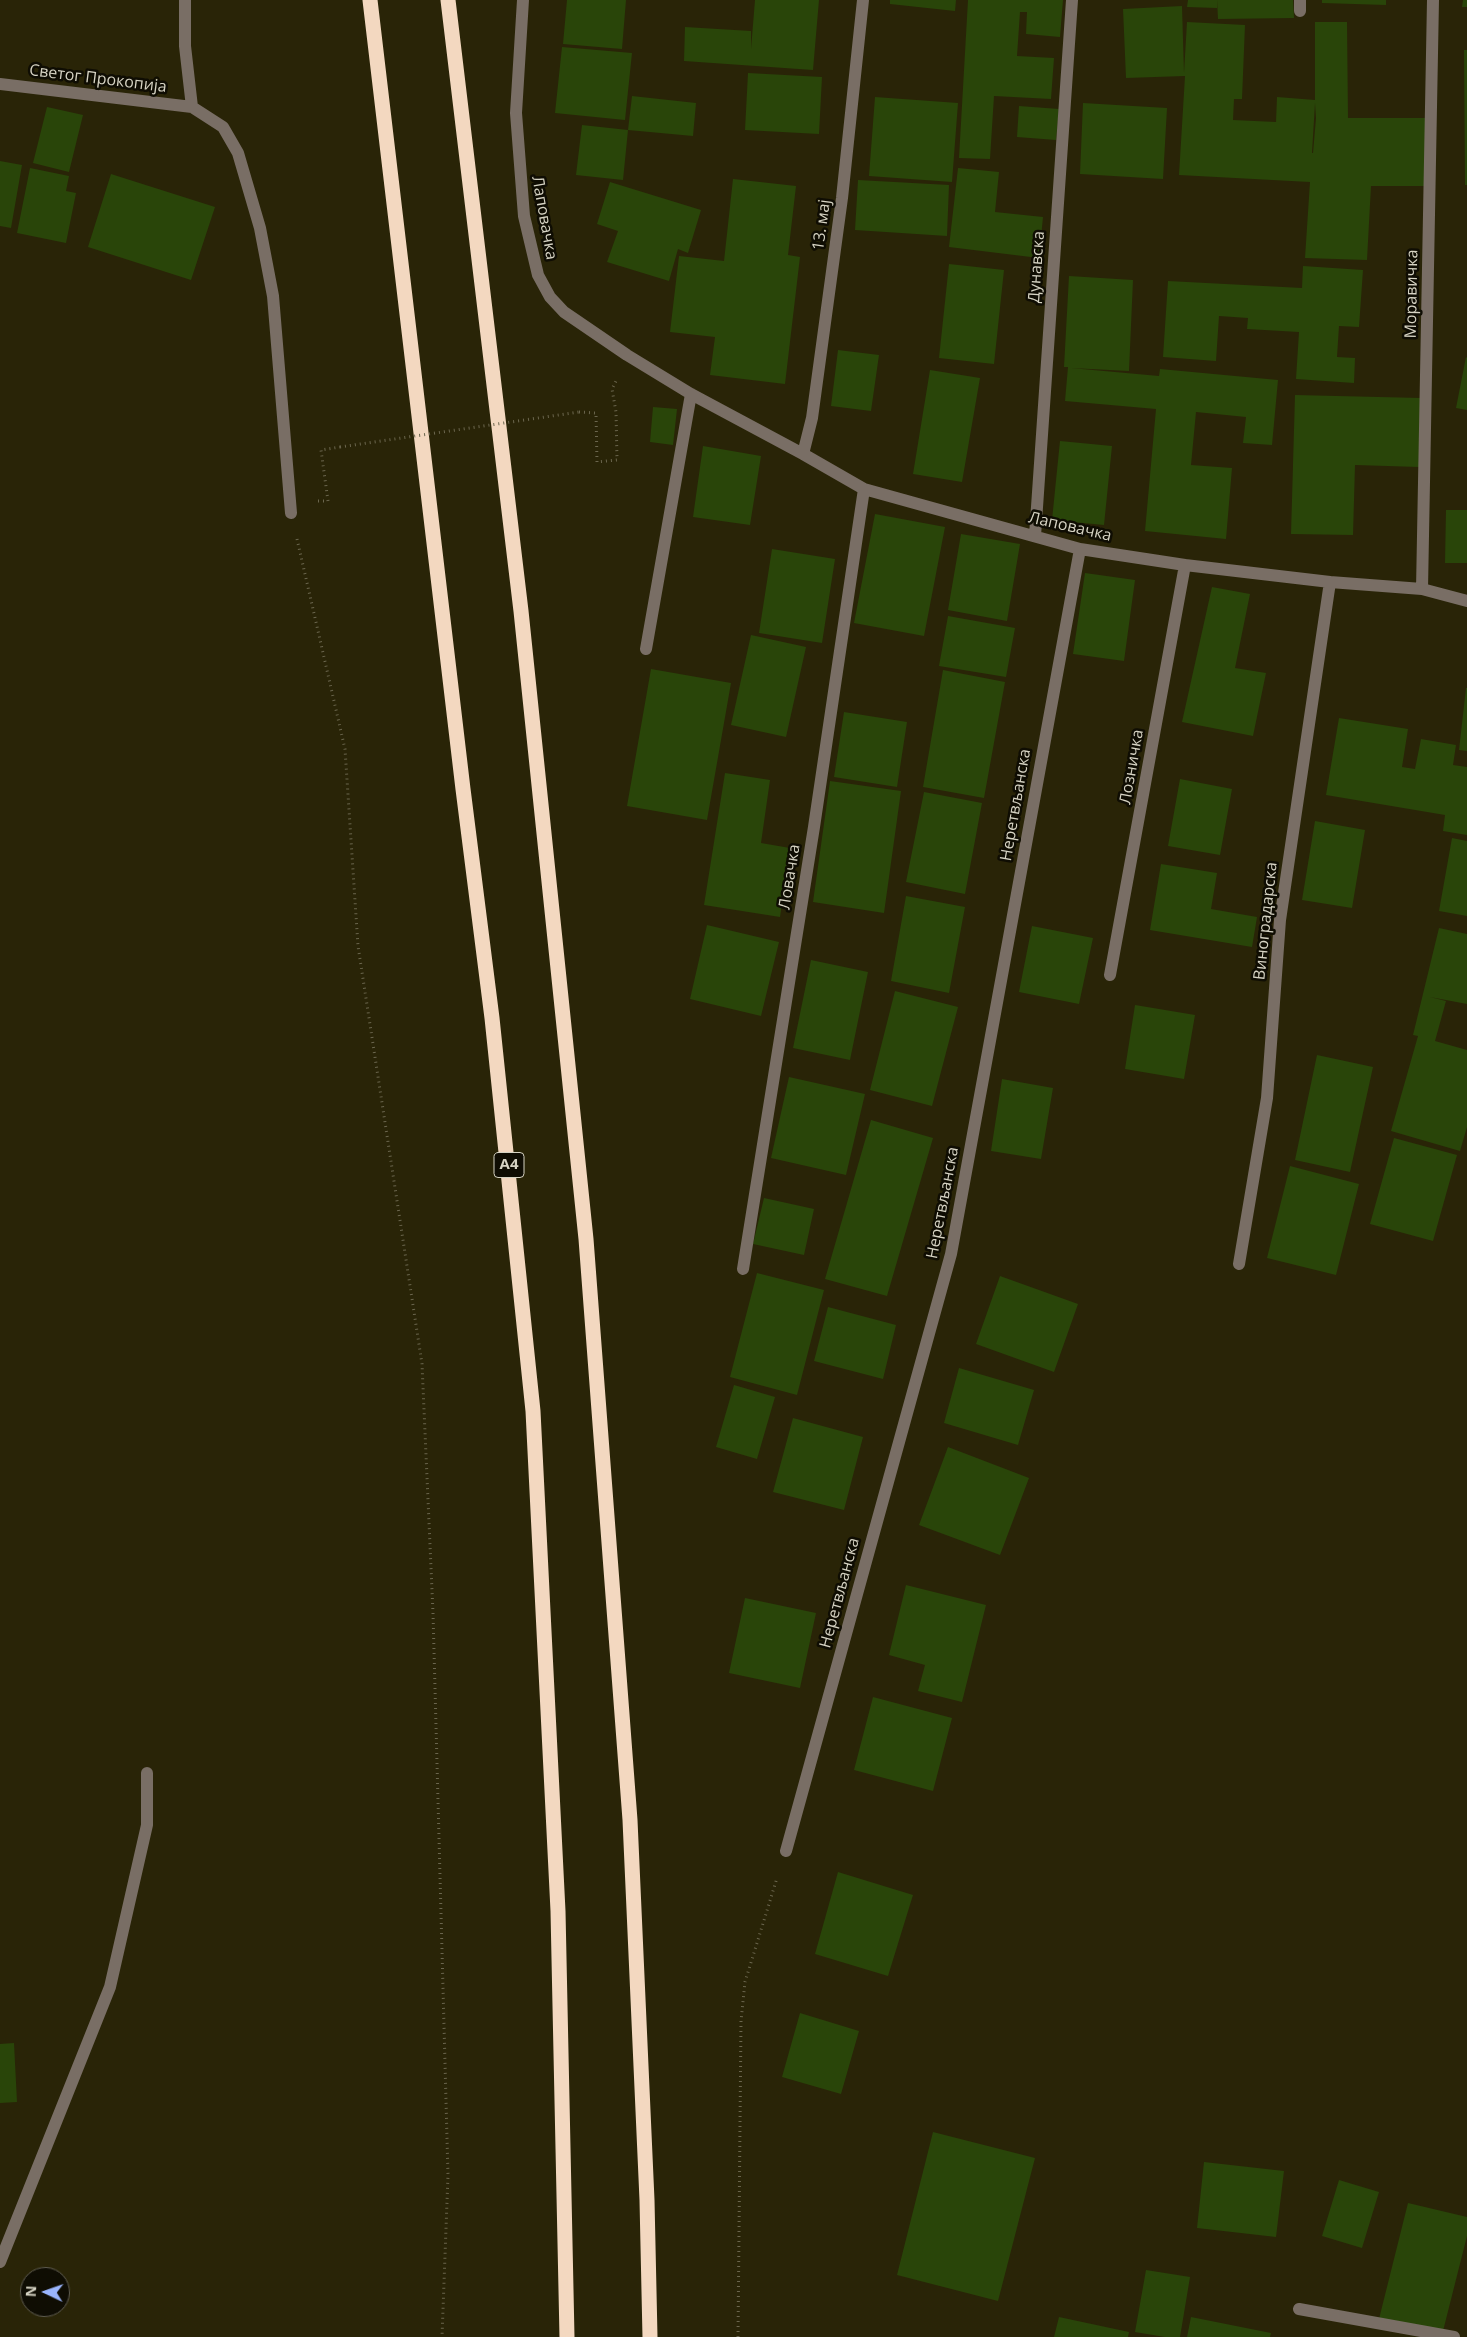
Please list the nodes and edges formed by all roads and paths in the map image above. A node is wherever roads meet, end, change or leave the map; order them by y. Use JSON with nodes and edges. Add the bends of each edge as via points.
{"nodes":[{"id":1,"x":185,"y":0,"type":"edge"},
{"id":2,"x":370,"y":0,"type":"edge"},
{"id":3,"x":448,"y":0,"type":"edge"},
{"id":4,"x":523,"y":0,"type":"edge"},
{"id":5,"x":863,"y":0,"type":"edge"},
{"id":6,"x":1072,"y":0,"type":"edge"},
{"id":7,"x":1434,"y":0,"type":"edge"},
{"id":8,"x":0,"y":84,"type":"edge"},
{"id":9,"x":192,"y":107,"type":"junction"},
{"id":10,"x":612,"y":389,"type":"dead end"},
{"id":11,"x":691,"y":394,"type":"junction"},
{"id":12,"x":803,"y":454,"type":"junction"},
{"id":13,"x":864,"y":489,"type":"junction"},
{"id":14,"x":309,"y":502,"type":"dead end"},
{"id":15,"x":292,"y":513,"type":"joint"},
{"id":16,"x":1035,"y":536,"type":"junction"},
{"id":17,"x":1080,"y":549,"type":"junction"},
{"id":18,"x":1185,"y":565,"type":"junction"},
{"id":19,"x":1330,"y":582,"type":"junction"},
{"id":20,"x":1422,"y":589,"type":"junction"},
{"id":21,"x":1467,"y":601,"type":"edge"},
{"id":22,"x":646,"y":649,"type":"dead end"},
{"id":23,"x":1110,"y":976,"type":"dead end"},
{"id":24,"x":1239,"y":1264,"type":"dead end"},
{"id":25,"x":743,"y":1269,"type":"dead end"},
{"id":26,"x":147,"y":1773,"type":"dead end"},
{"id":27,"x":786,"y":1851,"type":"joint"},
{"id":28,"x":0,"y":2262,"type":"edge"},
{"id":29,"x":1299,"y":2308,"type":"dead end"},
{"id":30,"x":442,"y":2337,"type":"edge"},
{"id":31,"x":567,"y":2337,"type":"edge"},
{"id":32,"x":650,"y":2337,"type":"edge"},
{"id":33,"x":738,"y":2337,"type":"edge"},
{"id":34,"x":1454,"y":2337,"type":"edge"}],
"edges":[{"from":1,"to":9,"type":"street"},
{"from":2,"to":31,"type":"highway","number":"A4","via":[[492,1018],[533,1411],[558,1911]]},
{"from":3,"to":32,"type":"highway","via":[[523,631],[586,1239],[630,1820]]},
{"from":4,"to":11,"type":"street","name":"Лаповачка","via":[[516,113],[524,216],[538,275],[550,297],[564,312]]},
{"from":5,"to":12,"type":"street","name":"13. мај","via":[[842,198],[812,418]]},
{"from":6,"to":16,"type":"street","name":"Дунавска"},
{"from":7,"to":20,"type":"street","name":"Моравичка"},
{"from":8,"to":9,"type":"street","name":"Светог Прокопија"},
{"from":9,"to":15,"type":"street","via":[[223,127],[238,152],[260,228],[273,296]]},
{"from":10,"to":14,"type":"path","bridge":true,"via":[[617,460],[597,462],[596,413],[579,412],[321,450],[328,501]]},
{"from":11,"to":12,"type":"street","name":"Лаповачка"},
{"from":11,"to":22,"type":"street"},
{"from":12,"to":13,"type":"street","name":"Лаповачка"},
{"from":13,"to":16,"type":"street","name":"Лаповачка"},
{"from":13,"to":25,"type":"street","name":"Ловачка","via":[[813,837]]},
{"from":15,"to":30,"type":"path","via":[[345,749],[358,946],[422,1364],[433,1613],[448,2175]]},
{"from":16,"to":17,"type":"street","name":"Лаповачка"},
{"from":17,"to":18,"type":"street","name":"Лаповачка"},
{"from":17,"to":27,"type":"street","name":"Неретвљанска","via":[[951,1254]]},
{"from":18,"to":19,"type":"street","name":"Лаповачка"},
{"from":18,"to":23,"type":"street","name":"Лозничка"},
{"from":19,"to":20,"type":"street","name":"Лаповачка"},
{"from":19,"to":24,"type":"street","name":"Виноградарска","via":[[1280,920],[1267,1098]]},
{"from":20,"to":21,"type":"street","name":"Лаповачка"},
{"from":26,"to":28,"type":"street","via":[[147,1826],[110,1987]]},
{"from":27,"to":33,"type":"path","via":[[745,1982],[741,2021]]},
{"from":29,"to":34,"type":"street"}]}
